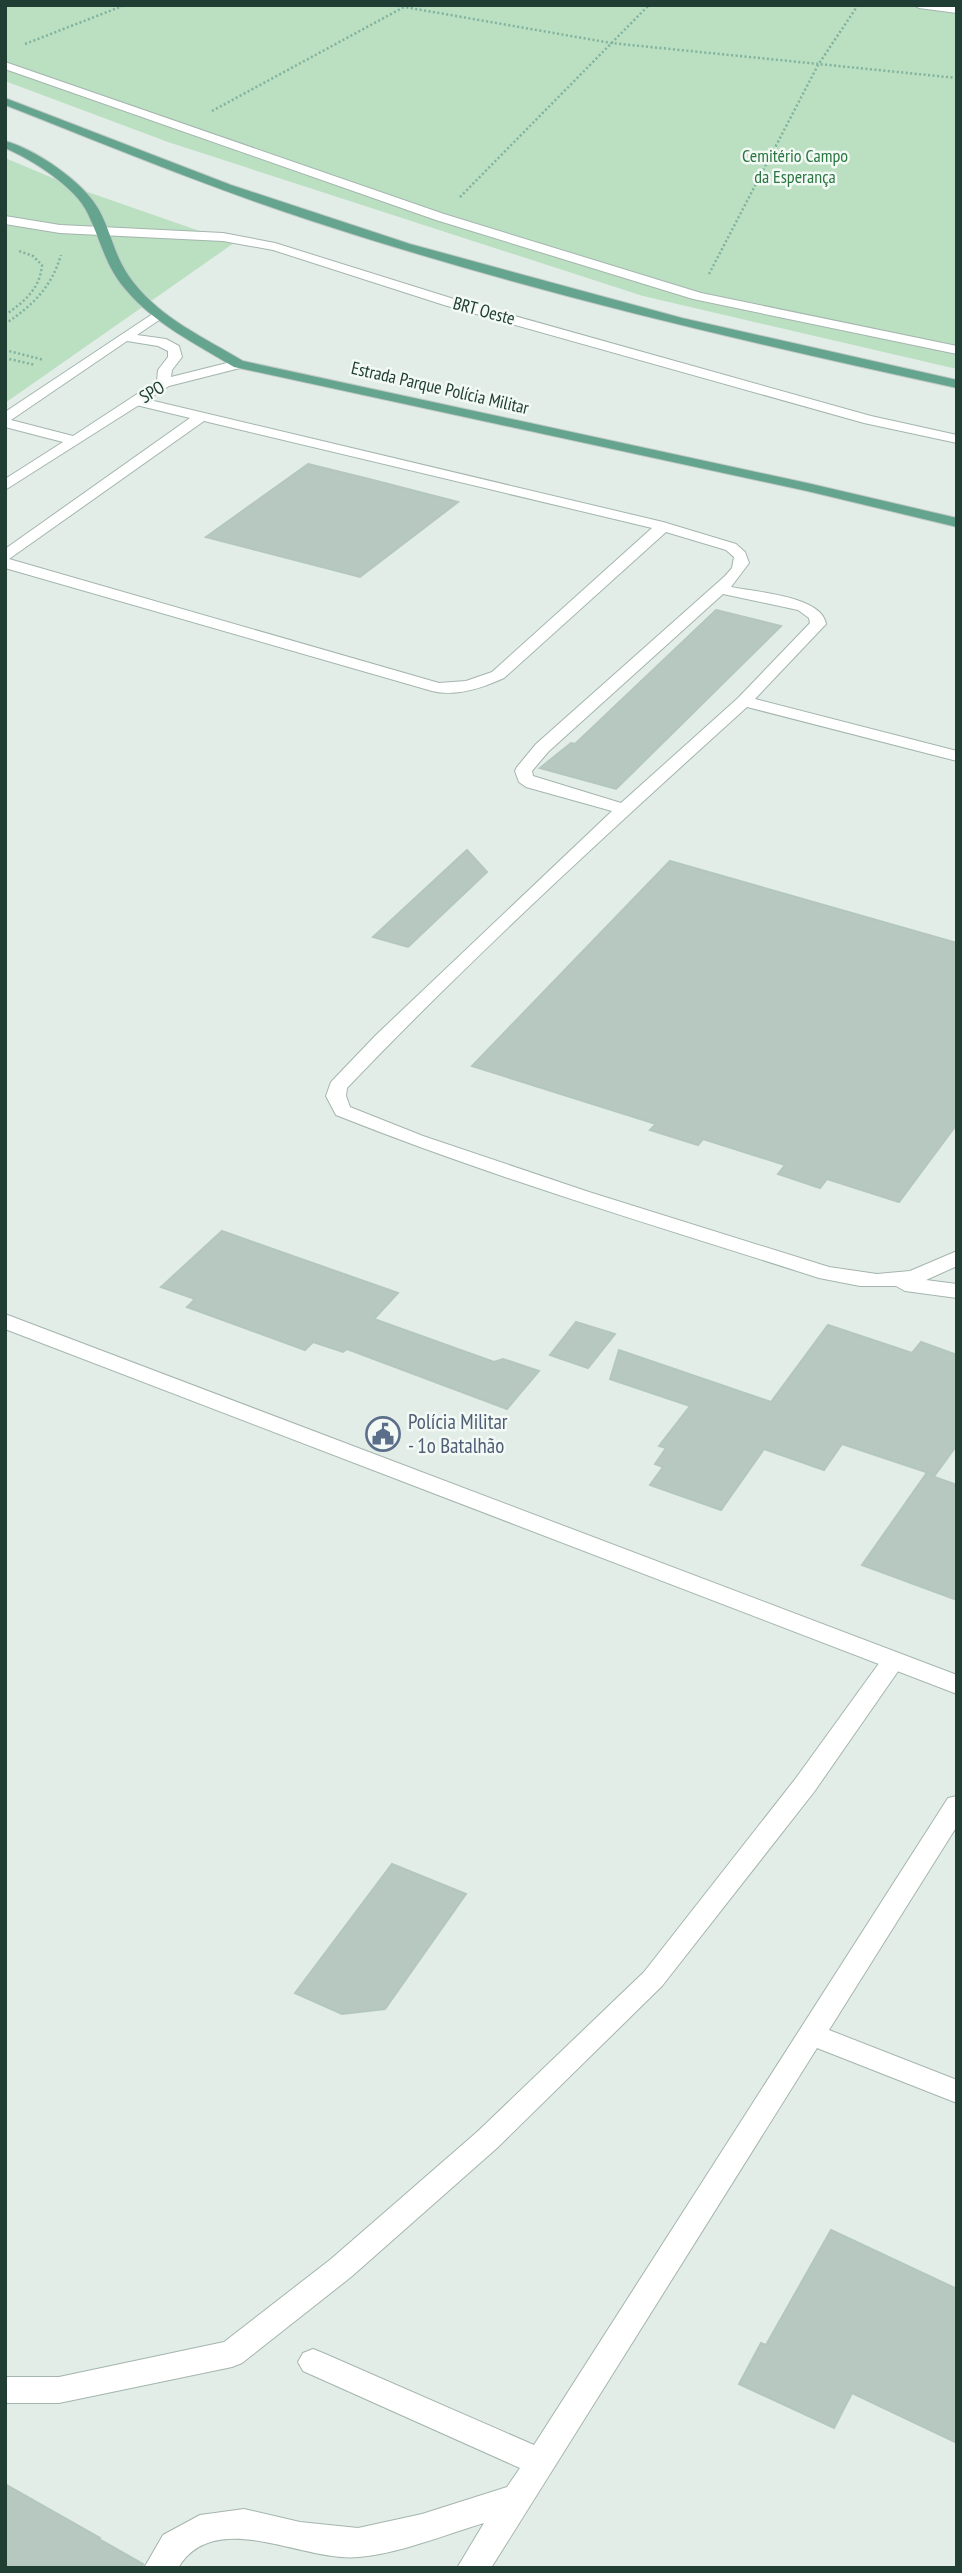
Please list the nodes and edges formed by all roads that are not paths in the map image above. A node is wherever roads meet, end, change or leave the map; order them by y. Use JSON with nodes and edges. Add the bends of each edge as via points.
{"nodes":[{"id":1,"x":919,"y":5,"type":"edge"},
{"id":2,"x":957,"y":10,"type":"edge"},
{"id":3,"x":5,"y":65,"type":"edge"},
{"id":4,"x":5,"y":101,"type":"edge"},
{"id":5,"x":5,"y":144,"type":"edge"},
{"id":6,"x":5,"y":220,"type":"edge"},
{"id":7,"x":100,"y":231,"type":"junction"},
{"id":8,"x":157,"y":315,"type":"junction"},
{"id":9,"x":126,"y":337,"type":"junction"},
{"id":10,"x":957,"y":350,"type":"edge"},
{"id":11,"x":239,"y":364,"type":"junction"},
{"id":12,"x":164,"y":383,"type":"junction"},
{"id":13,"x":957,"y":384,"type":"edge"},
{"id":14,"x":137,"y":401,"type":"junction"},
{"id":15,"x":200,"y":417,"type":"junction"},
{"id":16,"x":5,"y":418,"type":"edge"},
{"id":17,"x":5,"y":423,"type":"edge"},
{"id":18,"x":957,"y":439,"type":"edge"},
{"id":19,"x":73,"y":440,"type":"junction"},
{"id":20,"x":5,"y":486,"type":"edge"},
{"id":21,"x":957,"y":523,"type":"edge"},
{"id":22,"x":663,"y":526,"type":"junction"},
{"id":23,"x":5,"y":556,"type":"edge"},
{"id":24,"x":5,"y":563,"type":"edge"},
{"id":25,"x":720,"y":589,"type":"junction"},
{"id":26,"x":744,"y":701,"type":"junction"},
{"id":27,"x":957,"y":756,"type":"edge"},
{"id":28,"x":624,"y":809,"type":"junction"},
{"id":29,"x":957,"y":1257,"type":"edge"},
{"id":30,"x":886,"y":1281,"type":"junction"},
{"id":31,"x":957,"y":1291,"type":"edge"},
{"id":32,"x":5,"y":1321,"type":"edge"},
{"id":33,"x":893,"y":1661,"type":"junction"},
{"id":34,"x":957,"y":1685,"type":"edge"},
{"id":35,"x":957,"y":1805,"type":"edge"},
{"id":36,"x":813,"y":2035,"type":"junction"},
{"id":37,"x":957,"y":2092,"type":"edge"},
{"id":38,"x":313,"y":2362,"type":"dead end"},
{"id":39,"x":5,"y":2390,"type":"edge"},
{"id":40,"x":540,"y":2462,"type":"junction"},
{"id":41,"x":517,"y":2498,"type":"junction"},
{"id":42,"x":160,"y":2568,"type":"edge"},
{"id":43,"x":473,"y":2568,"type":"edge"}],
"edges":[{"from":1,"to":2,"type":"street"},
{"from":3,"to":10,"type":"street","via":[[440,217],[698,296]]},
{"from":4,"to":13,"type":"main road","via":[[229,189],[492,271],[810,353]]},
{"from":5,"to":7,"type":"main road","name":"Estrada Parque Polícia Militar","via":[[67,181],[93,210]]},
{"from":6,"to":7,"type":"street","name":"BRT Oeste"},
{"from":7,"to":8,"type":"main road","name":"Estrada Parque Polícia Militar","via":[[109,257]]},
{"from":7,"to":18,"type":"street","name":"BRT Oeste","via":[[223,237],[275,247],[449,302],[869,420]]},
{"from":8,"to":9,"type":"street"},
{"from":8,"to":11,"type":"main road","name":"Estrada Parque Polícia Militar"},
{"from":9,"to":12,"type":"street","via":[[161,342],[174,349],[175,357],[164,370]]},
{"from":9,"to":16,"type":"street"},
{"from":11,"to":12,"type":"street","name":"SPO"},
{"from":11,"to":21,"type":"main road","name":"Estrada Parque Polícia Militar"},
{"from":12,"to":14,"type":"street","name":"SPO"},
{"from":14,"to":15,"type":"street"},
{"from":14,"to":19,"type":"street","name":"SPO"},
{"from":15,"to":22,"type":"street"},
{"from":15,"to":23,"type":"street"},
{"from":17,"to":19,"type":"street"},
{"from":19,"to":20,"type":"street","name":"SPO"},
{"from":22,"to":24,"type":"street","via":[[498,675],[458,689],[438,688]]},
{"from":22,"to":25,"type":"street","via":[[740,553],[741,568]]},
{"from":25,"to":26,"type":"street","via":[[803,606],[818,620],[813,631]]},
{"from":25,"to":28,"type":"street","via":[[542,748],[523,771],[532,783]]},
{"from":26,"to":27,"type":"street"},
{"from":26,"to":28,"type":"street"},
{"from":28,"to":30,"type":"street","via":[[364,1059],[338,1086],[338,1104],[343,1111],[416,1140],[582,1196],[825,1273]]},
{"from":29,"to":30,"type":"street","via":[[940,1270],[915,1279]]},
{"from":30,"to":31,"type":"street"},
{"from":32,"to":33,"type":"street"},
{"from":33,"to":34,"type":"street"},
{"from":33,"to":39,"type":"street","via":[[805,1786],[653,1979],[487,2140],[341,2268],[232,2354],[59,2390]]},
{"from":35,"to":36,"type":"street"},
{"from":36,"to":37,"type":"street"},
{"from":36,"to":40,"type":"street"},
{"from":38,"to":40,"type":"street"},
{"from":40,"to":41,"type":"street"},
{"from":41,"to":42,"type":"street","via":[[358,2543],[244,2523],[200,2529],[174,2545]]},
{"from":41,"to":43,"type":"street"}]}
